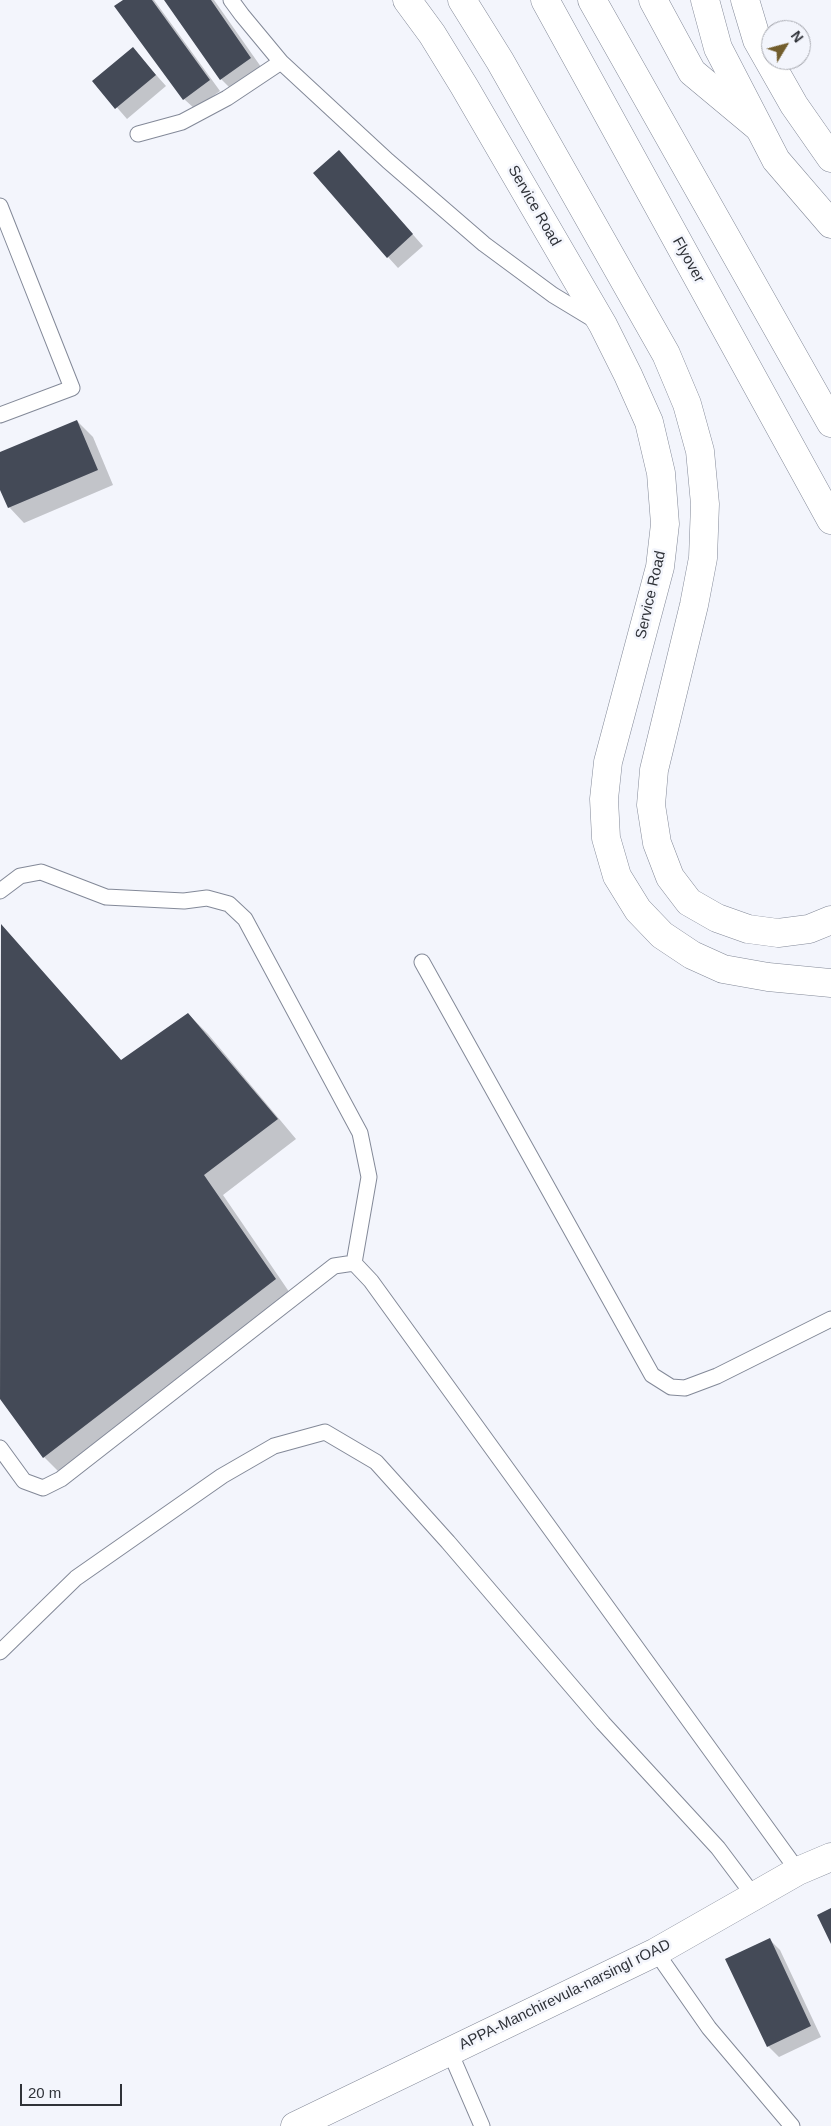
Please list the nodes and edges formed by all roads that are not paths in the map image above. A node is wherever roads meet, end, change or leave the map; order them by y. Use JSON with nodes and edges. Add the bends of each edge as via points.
{"nodes":[{"id":1,"x":231,"y":0,"type":"edge"},
{"id":2,"x":407,"y":0,"type":"edge"},
{"id":3,"x":462,"y":0,"type":"edge"},
{"id":4,"x":545,"y":0,"type":"edge"},
{"id":5,"x":592,"y":0,"type":"edge"},
{"id":6,"x":653,"y":0,"type":"edge"},
{"id":7,"x":705,"y":0,"type":"edge"},
{"id":8,"x":745,"y":0,"type":"edge"},
{"id":9,"x":282,"y":62,"type":"junction"},
{"id":10,"x":758,"y":127,"type":"junction"},
{"id":11,"x":138,"y":134,"type":"dead end"},
{"id":12,"x":831,"y":158,"type":"edge"},
{"id":13,"x":0,"y":206,"type":"edge"},
{"id":14,"x":831,"y":224,"type":"edge"},
{"id":15,"x":603,"y":325,"type":"junction"},
{"id":16,"x":0,"y":414,"type":"edge"},
{"id":17,"x":831,"y":423,"type":"edge"},
{"id":18,"x":831,"y":520,"type":"edge"},
{"id":19,"x":0,"y":891,"type":"edge"},
{"id":20,"x":831,"y":920,"type":"edge"},
{"id":21,"x":422,"y":962,"type":"dead end"},
{"id":22,"x":831,"y":983,"type":"edge"},
{"id":23,"x":354,"y":1263,"type":"junction"},
{"id":24,"x":831,"y":1319,"type":"edge"},
{"id":25,"x":0,"y":1448,"type":"edge"},
{"id":26,"x":0,"y":1652,"type":"edge"},
{"id":27,"x":831,"y":1857,"type":"edge"},
{"id":28,"x":798,"y":1871,"type":"junction"},
{"id":29,"x":754,"y":1896,"type":"junction"},
{"id":30,"x":656,"y":1952,"type":"junction"},
{"id":31,"x":450,"y":2052,"type":"junction"},
{"id":32,"x":295,"y":2126,"type":"edge"},
{"id":33,"x":482,"y":2126,"type":"edge"},
{"id":34,"x":792,"y":2126,"type":"edge"}],
"edges":[{"from":1,"to":9,"type":"lane"},
{"from":2,"to":15,"type":"main road","name":"Service Road","via":[[460,79]]},
{"from":3,"to":20,"type":"main road","via":[[666,354],[688,404],[700,451],[705,504],[703,558],[654,770],[651,805],[656,843],[666,868],[689,902],[717,918],[748,929],[778,933],[809,929]]},
{"from":4,"to":18,"type":"main road","name":"Flyover"},
{"from":5,"to":17,"type":"main road"},
{"from":6,"to":10,"type":"main road","via":[[692,72]]},
{"from":7,"to":10,"type":"main road","via":[[718,48]]},
{"from":8,"to":12,"type":"main road","via":[[757,40],[794,105]]},
{"from":9,"to":11,"type":"lane","via":[[228,98],[182,122]]},
{"from":9,"to":15,"type":"lane","via":[[388,161],[484,244],[553,295]]},
{"from":10,"to":14,"type":"main road","via":[[776,160]]},
{"from":13,"to":16,"type":"lane","via":[[72,388]]},
{"from":15,"to":22,"type":"main road","name":"Service Road","via":[[648,422],[661,473],[665,524],[660,567],[608,762],[604,799],[606,838],[617,876],[638,910],[662,935],[692,955],[723,968],[768,978]]},
{"from":19,"to":23,"type":"lane","via":[[20,876],[41,872],[106,897],[184,902],[207,898],[230,904],[244,919],[360,1133],[369,1177]]},
{"from":21,"to":24,"type":"lane","via":[[652,1375],[671,1387],[684,1388],[717,1376]]},
{"from":23,"to":25,"type":"lane","via":[[334,1266],[61,1479],[43,1488],[24,1481]]},
{"from":23,"to":28,"type":"lane","via":[[371,1281]]},
{"from":26,"to":29,"type":"lane","via":[[76,1578],[222,1476],[274,1446],[325,1432],[376,1462],[603,1723],[718,1848]]},
{"from":27,"to":28,"type":"main road","name":"APPA-Manchirevula-narsingI rOAD"},
{"from":28,"to":29,"type":"main road","name":"APPA-Manchirevula-narsingI rOAD"},
{"from":29,"to":30,"type":"main road","name":"APPA-Manchirevula-narsingI rOAD"},
{"from":30,"to":31,"type":"main road","name":"APPA-Manchirevula-narsingI rOAD"},
{"from":30,"to":34,"type":"lane","via":[[709,2028]]},
{"from":31,"to":32,"type":"main road","name":"APPA-Manchirevula-narsingI rOAD"},
{"from":31,"to":33,"type":"lane"}]}
